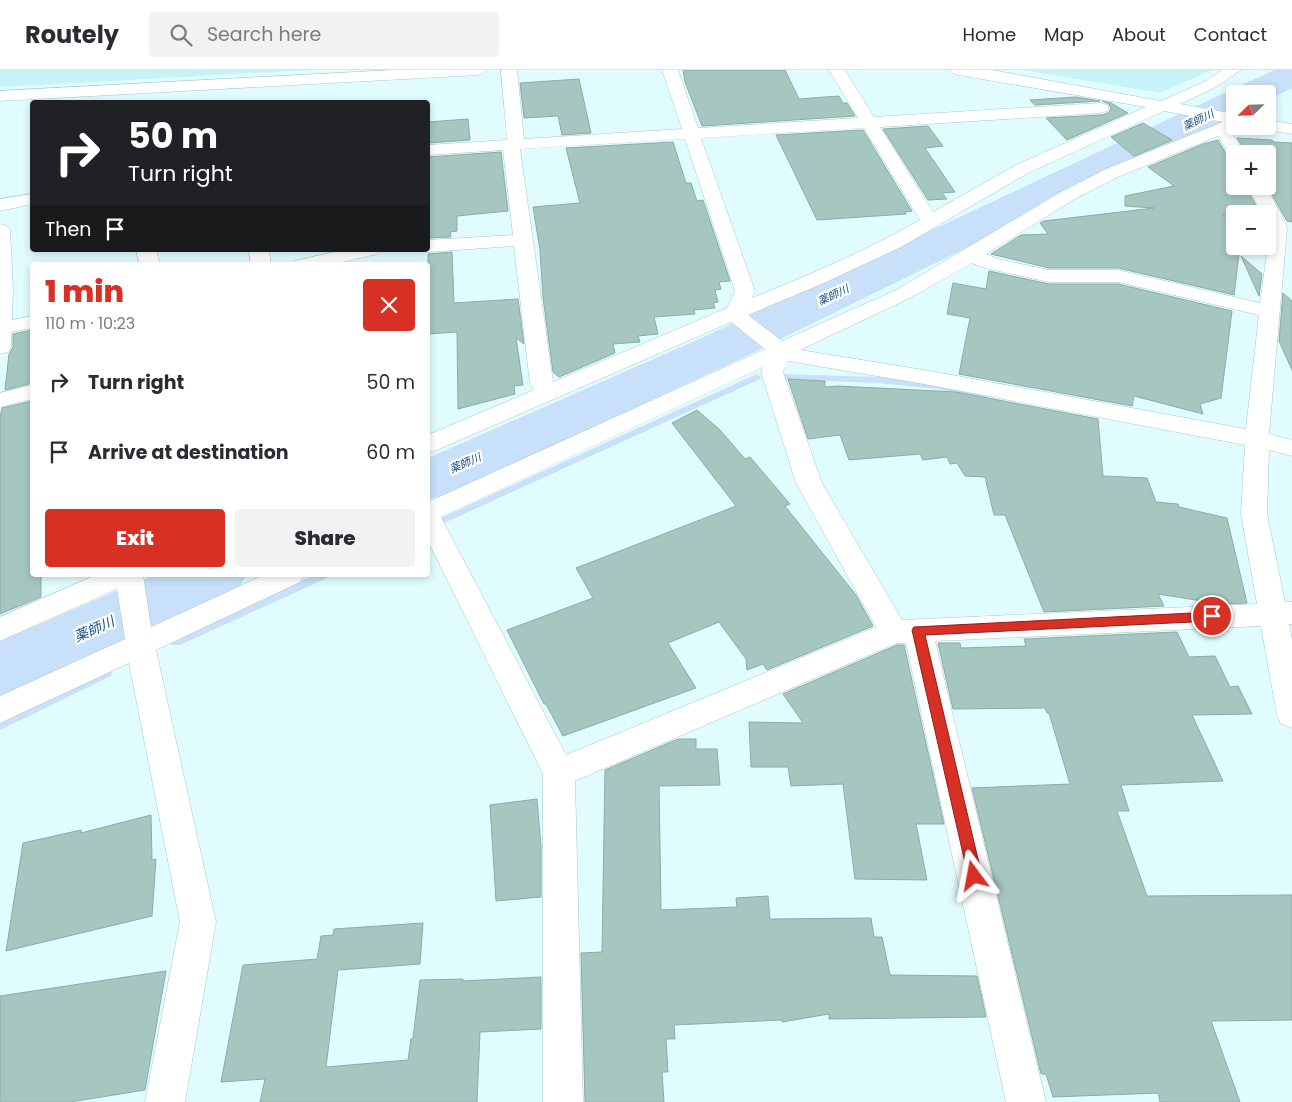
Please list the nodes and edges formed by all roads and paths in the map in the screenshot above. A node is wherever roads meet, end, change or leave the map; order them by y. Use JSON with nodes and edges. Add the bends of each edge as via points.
{"nodes":[{"id":1,"x":184,"y":70,"type":"edge"},
{"id":2,"x":478,"y":70,"type":"edge"},
{"id":3,"x":509,"y":70,"type":"edge"},
{"id":4,"x":670,"y":70,"type":"edge"},
{"id":5,"x":837,"y":70,"type":"edge"},
{"id":6,"x":958,"y":70,"type":"edge"},
{"id":7,"x":1234,"y":70,"type":"edge"},
{"id":8,"x":177,"y":86,"type":"junction"},
{"id":9,"x":0,"y":96,"type":"edge"},
{"id":10,"x":169,"y":100,"type":"edge"},
{"id":11,"x":1170,"y":107,"type":"junction"},
{"id":12,"x":1101,"y":108,"type":"dead end"},
{"id":13,"x":869,"y":122,"type":"junction"},
{"id":14,"x":1226,"y":122,"type":"edge"},
{"id":15,"x":1226,"y":125,"type":"edge"},
{"id":16,"x":1276,"y":126,"type":"edge"},
{"id":17,"x":1292,"y":129,"type":"edge"},
{"id":18,"x":692,"y":132,"type":"junction"},
{"id":19,"x":514,"y":144,"type":"junction"},
{"id":20,"x":430,"y":150,"type":"edge"},
{"id":21,"x":1261,"y":195,"type":"edge"},
{"id":22,"x":30,"y":199,"type":"edge"},
{"id":23,"x":0,"y":205,"type":"edge"},
{"id":24,"x":930,"y":222,"type":"junction"},
{"id":25,"x":0,"y":230,"type":"edge"},
{"id":26,"x":523,"y":240,"type":"junction"},
{"id":27,"x":430,"y":246,"type":"edge"},
{"id":28,"x":361,"y":252,"type":"edge"},
{"id":29,"x":971,"y":256,"type":"junction"},
{"id":30,"x":316,"y":262,"type":"edge"},
{"id":31,"x":2,"y":289,"type":"edge"},
{"id":32,"x":1269,"y":311,"type":"junction"},
{"id":33,"x":738,"y":315,"type":"junction"},
{"id":34,"x":30,"y":323,"type":"edge"},
{"id":35,"x":1,"y":338,"type":"edge"},
{"id":36,"x":778,"y":350,"type":"junction"},
{"id":37,"x":30,"y":392,"type":"edge"},
{"id":38,"x":549,"y":392,"type":"junction"},
{"id":39,"x":0,"y":400,"type":"edge"},
{"id":40,"x":1257,"y":439,"type":"junction"},
{"id":41,"x":430,"y":443,"type":"edge"},
{"id":42,"x":1292,"y":448,"type":"edge"},
{"id":43,"x":430,"y":511,"type":"edge"},
{"id":44,"x":430,"y":520,"type":"edge"},
{"id":45,"x":126,"y":577,"type":"edge"},
{"id":46,"x":286,"y":577,"type":"edge"},
{"id":47,"x":1282,"y":613,"type":"edge"},
{"id":48,"x":0,"y":630,"type":"edge"},
{"id":49,"x":906,"y":631,"type":"junction"},
{"id":50,"x":140,"y":645,"type":"junction"},
{"id":51,"x":0,"y":710,"type":"edge"},
{"id":52,"x":1292,"y":715,"type":"edge"},
{"id":53,"x":559,"y":773,"type":"junction"},
{"id":54,"x":165,"y":1102,"type":"edge"},
{"id":55,"x":563,"y":1102,"type":"edge"},
{"id":56,"x":1026,"y":1102,"type":"edge"}],
"edges":[{"from":1,"to":8,"type":"street"},
{"from":2,"to":8,"type":"street"},
{"from":3,"to":19,"type":"street"},
{"from":4,"to":18,"type":"street"},
{"from":5,"to":13,"type":"street"},
{"from":6,"to":11,"type":"street"},
{"from":7,"to":11,"type":"street"},
{"from":8,"to":9,"type":"street"},
{"from":8,"to":10,"type":"street"},
{"from":11,"to":14,"type":"street"},
{"from":11,"to":24,"type":"street","via":[[1022,169]]},
{"from":12,"to":13,"type":"street"},
{"from":13,"to":18,"type":"street"},
{"from":13,"to":24,"type":"street"},
{"from":15,"to":29,"type":"street","via":[[1074,192]]},
{"from":16,"to":17,"type":"street"},
{"from":18,"to":19,"type":"street"},
{"from":18,"to":33,"type":"street","via":[[744,291]]},
{"from":19,"to":20,"type":"street"},
{"from":19,"to":26,"type":"street"},
{"from":21,"to":32,"type":"street","via":[[1278,228]]},
{"from":22,"to":23,"type":"street"},
{"from":24,"to":33,"type":"street","via":[[894,243]]},
{"from":25,"to":31,"type":"street"},
{"from":26,"to":27,"type":"street"},
{"from":26,"to":38,"type":"street","via":[[540,384]]},
{"from":28,"to":30,"type":"street"},
{"from":29,"to":32,"type":"street","via":[[992,264],[1049,276],[1118,276]]},
{"from":29,"to":36,"type":"street","via":[[903,294]]},
{"from":31,"to":35,"type":"street"},
{"from":32,"to":40,"type":"street"},
{"from":33,"to":36,"type":"street"},
{"from":33,"to":38,"type":"street"},
{"from":34,"to":35,"type":"street"},
{"from":36,"to":40,"type":"street"},
{"from":36,"to":43,"type":"street"},
{"from":36,"to":49,"type":"street","via":[[772,372],[810,483],[866,586]]},
{"from":37,"to":39,"type":"street"},
{"from":38,"to":41,"type":"street"},
{"from":40,"to":42,"type":"street"},
{"from":40,"to":47,"type":"street","via":[[1254,514]]},
{"from":44,"to":53,"type":"street"},
{"from":45,"to":48,"type":"street"},
{"from":45,"to":50,"type":"street"},
{"from":46,"to":50,"type":"street"},
{"from":47,"to":49,"type":"street"},
{"from":47,"to":52,"type":"street"},
{"from":49,"to":53,"type":"street"},
{"from":49,"to":56,"type":"street"},
{"from":50,"to":51,"type":"street"},
{"from":50,"to":54,"type":"street","via":[[198,922]]},
{"from":53,"to":55,"type":"street"}]}
